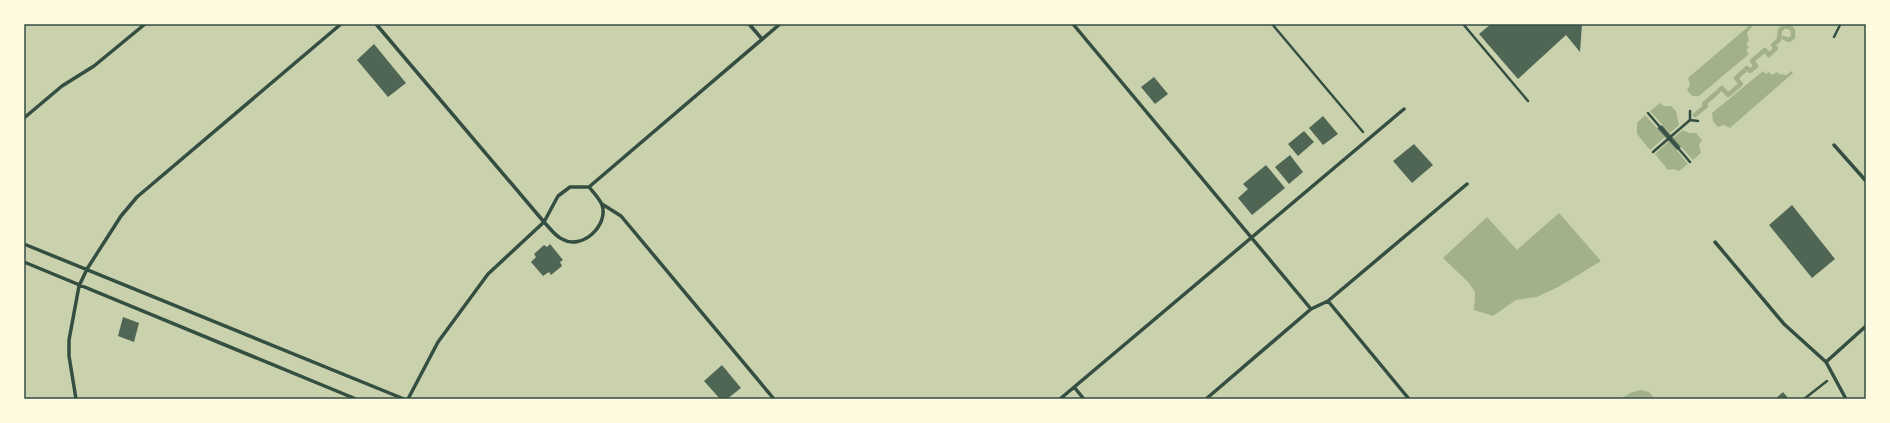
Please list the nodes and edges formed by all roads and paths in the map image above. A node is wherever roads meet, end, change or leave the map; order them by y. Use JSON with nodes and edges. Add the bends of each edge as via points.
{"nodes":[{"id":1,"x":145,"y":24,"type":"edge"},
{"id":2,"x":341,"y":24,"type":"edge"},
{"id":3,"x":376,"y":24,"type":"edge"},
{"id":4,"x":749,"y":24,"type":"edge"},
{"id":5,"x":780,"y":24,"type":"edge"},
{"id":6,"x":1073,"y":24,"type":"edge"},
{"id":7,"x":1272,"y":24,"type":"edge"},
{"id":8,"x":1463,"y":24,"type":"edge"},
{"id":9,"x":1840,"y":25,"type":"dead end"},
{"id":10,"x":1834,"y":37,"type":"dead end"},
{"id":11,"x":762,"y":39,"type":"junction"},
{"id":12,"x":1528,"y":101,"type":"dead end"},
{"id":13,"x":1404,"y":110,"type":"dead end"},
{"id":14,"x":1690,"y":111,"type":"dead end"},
{"id":15,"x":1648,"y":113,"type":"dead end"},
{"id":16,"x":24,"y":118,"type":"edge"},
{"id":17,"x":1690,"y":120,"type":"junction"},
{"id":18,"x":1698,"y":121,"type":"dead end"},
{"id":19,"x":1669,"y":138,"type":"junction"},
{"id":20,"x":1369,"y":139,"type":"junction"},
{"id":21,"x":1834,"y":145,"type":"dead end"},
{"id":22,"x":1653,"y":152,"type":"dead end"},
{"id":23,"x":1690,"y":162,"type":"dead end"},
{"id":24,"x":1866,"y":181,"type":"edge"},
{"id":25,"x":1467,"y":184,"type":"dead end"},
{"id":26,"x":589,"y":187,"type":"junction"},
{"id":27,"x":602,"y":204,"type":"junction"},
{"id":28,"x":544,"y":222,"type":"junction"},
{"id":29,"x":1252,"y":238,"type":"junction"},
{"id":30,"x":1715,"y":242,"type":"dead end"},
{"id":31,"x":24,"y":244,"type":"edge"},
{"id":32,"x":24,"y":262,"type":"edge"},
{"id":33,"x":87,"y":269,"type":"junction"},
{"id":34,"x":79,"y":286,"type":"junction"},
{"id":35,"x":1328,"y":301,"type":"junction"},
{"id":36,"x":1311,"y":309,"type":"junction"},
{"id":37,"x":1866,"y":326,"type":"edge"},
{"id":38,"x":1826,"y":362,"type":"junction"},
{"id":39,"x":1833,"y":376,"type":"junction"},
{"id":40,"x":1074,"y":387,"type":"junction"},
{"id":41,"x":76,"y":399,"type":"edge"},
{"id":42,"x":356,"y":399,"type":"edge"},
{"id":43,"x":404,"y":399,"type":"edge"},
{"id":44,"x":408,"y":399,"type":"edge"},
{"id":45,"x":774,"y":399,"type":"edge"},
{"id":46,"x":1060,"y":399,"type":"edge"},
{"id":47,"x":1084,"y":399,"type":"edge"},
{"id":48,"x":1206,"y":399,"type":"edge"},
{"id":49,"x":1409,"y":399,"type":"edge"},
{"id":50,"x":1804,"y":399,"type":"edge"},
{"id":51,"x":1846,"y":399,"type":"edge"}],
"edges":[{"from":1,"to":16,"type":"street"},
{"from":2,"to":33,"type":"street","via":[[137,197],[121,216]]},
{"from":3,"to":28,"type":"street"},
{"from":4,"to":11,"type":"street"},
{"from":5,"to":11,"type":"street"},
{"from":6,"to":29,"type":"street"},
{"from":7,"to":20,"type":"path"},
{"from":8,"to":12,"type":"path"},
{"from":9,"to":10,"type":"path"},
{"from":11,"to":26,"type":"street"},
{"from":13,"to":20,"type":"street"},
{"from":14,"to":17,"type":"path"},
{"from":15,"to":19,"type":"path"},
{"from":17,"to":18,"type":"path"},
{"from":17,"to":19,"type":"path"},
{"from":19,"to":22,"type":"path"},
{"from":19,"to":23,"type":"path"},
{"from":20,"to":29,"type":"street"},
{"from":21,"to":24,"type":"street"},
{"from":25,"to":35,"type":"street"},
{"from":26,"to":27,"type":"street"},
{"from":26,"to":28,"type":"street","via":[[570,187],[558,196]]},
{"from":27,"to":28,"type":"street","via":[[603,214],[596,231],[578,242],[562,240]]},
{"from":27,"to":45,"type":"street","via":[[621,216]]},
{"from":28,"to":44,"type":"street","via":[[488,274],[438,342]]},
{"from":29,"to":36,"type":"street"},
{"from":29,"to":40,"type":"street"},
{"from":30,"to":38,"type":"street","via":[[1784,324]]},
{"from":31,"to":33,"type":"street"},
{"from":32,"to":34,"type":"street"},
{"from":33,"to":34,"type":"street"},
{"from":33,"to":43,"type":"street"},
{"from":34,"to":41,"type":"street","via":[[69,340]]},
{"from":34,"to":42,"type":"street","via":[[288,369]]},
{"from":35,"to":36,"type":"street"},
{"from":35,"to":49,"type":"street"},
{"from":36,"to":48,"type":"street"},
{"from":37,"to":38,"type":"street"},
{"from":38,"to":39,"type":"street"},
{"from":39,"to":50,"type":"path"},
{"from":39,"to":51,"type":"street"},
{"from":40,"to":46,"type":"street"},
{"from":40,"to":47,"type":"street"}]}
